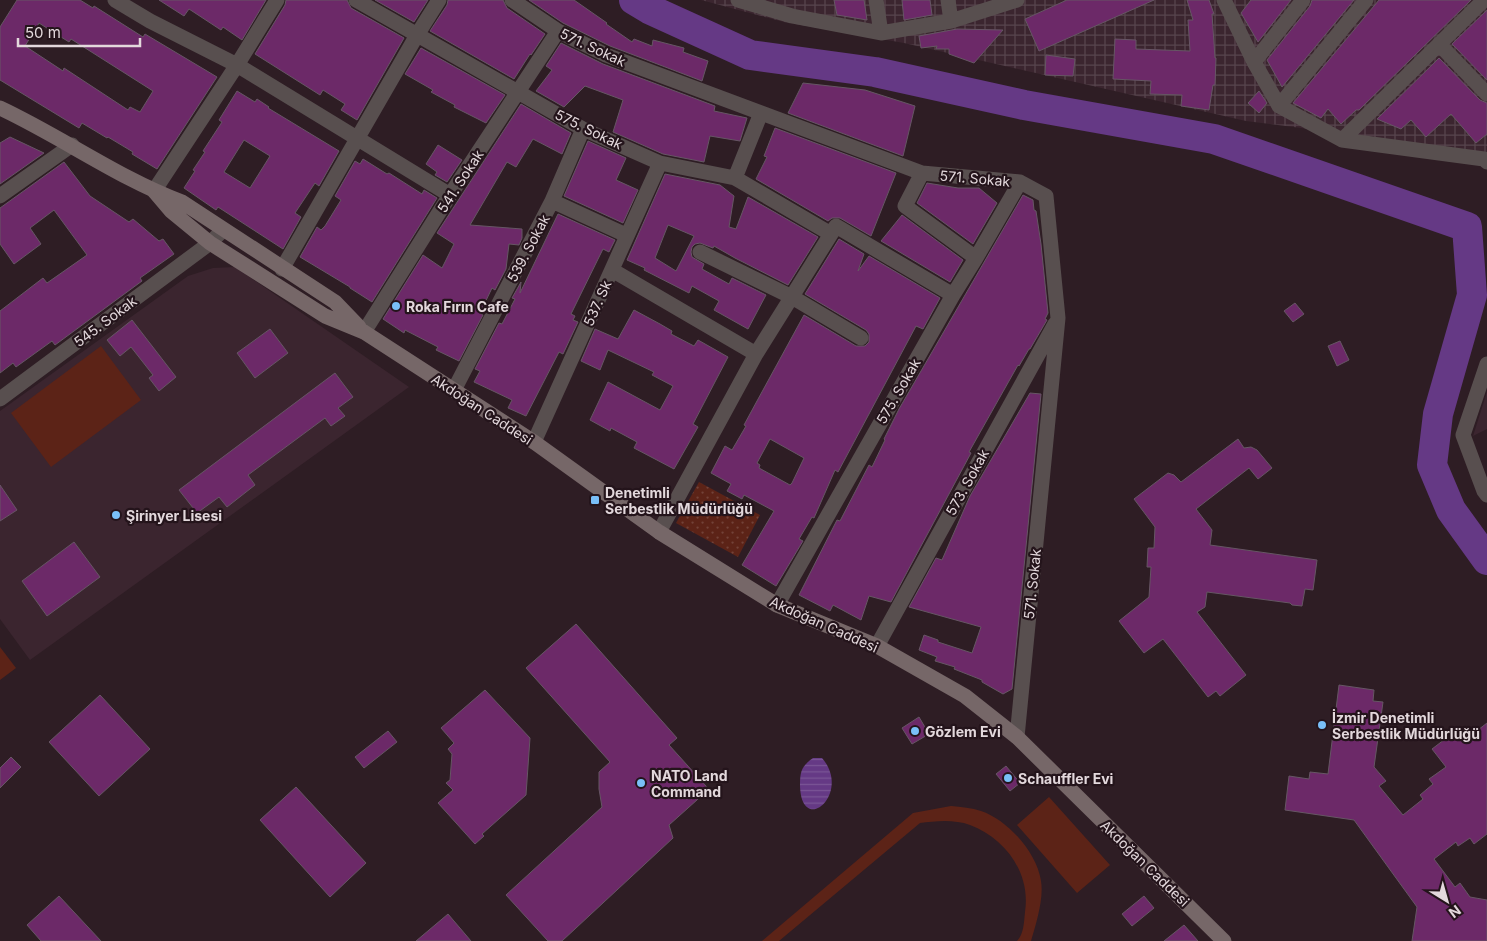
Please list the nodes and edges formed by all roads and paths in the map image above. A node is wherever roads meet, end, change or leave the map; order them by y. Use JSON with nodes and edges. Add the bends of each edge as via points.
{"nodes":[{"id":1,"x":115,"y":0,"type":"edge"},
{"id":2,"x":276,"y":0,"type":"edge"},
{"id":3,"x":356,"y":0,"type":"edge"},
{"id":4,"x":439,"y":0,"type":"edge"},
{"id":5,"x":512,"y":0,"type":"edge"},
{"id":6,"x":738,"y":0,"type":"edge"},
{"id":7,"x":791,"y":0,"type":"edge"},
{"id":8,"x":876,"y":0,"type":"edge"},
{"id":9,"x":948,"y":0,"type":"edge"},
{"id":10,"x":1016,"y":0,"type":"edge"},
{"id":11,"x":1224,"y":0,"type":"edge"},
{"id":12,"x":1303,"y":0,"type":"edge"},
{"id":13,"x":1366,"y":0,"type":"edge"},
{"id":14,"x":1484,"y":0,"type":"edge"},
{"id":15,"x":792,"y":16,"type":"junction"},
{"id":16,"x":951,"y":20,"type":"junction"},
{"id":17,"x":558,"y":31,"type":"junction"},
{"id":18,"x":881,"y":33,"type":"junction"},
{"id":19,"x":417,"y":35,"type":"junction"},
{"id":20,"x":1439,"y":44,"type":"junction"},
{"id":21,"x":1254,"y":62,"type":"junction"},
{"id":22,"x":237,"y":65,"type":"junction"},
{"id":23,"x":518,"y":92,"type":"junction"},
{"id":24,"x":1487,"y":94,"type":"edge"},
{"id":25,"x":1279,"y":106,"type":"junction"},
{"id":26,"x":0,"y":108,"type":"edge"},
{"id":27,"x":761,"y":113,"type":"junction"},
{"id":28,"x":0,"y":120,"type":"edge"},
{"id":29,"x":584,"y":129,"type":"junction"},
{"id":30,"x":357,"y":140,"type":"junction"},
{"id":31,"x":1342,"y":140,"type":"junction"},
{"id":32,"x":72,"y":146,"type":"junction"},
{"id":33,"x":1486,"y":159,"type":"edge"},
{"id":34,"x":660,"y":163,"type":"junction"},
{"id":35,"x":922,"y":173,"type":"junction"},
{"id":36,"x":735,"y":178,"type":"junction"},
{"id":37,"x":1020,"y":182,"type":"junction"},
{"id":38,"x":154,"y":191,"type":"junction"},
{"id":39,"x":450,"y":195,"type":"junction"},
{"id":40,"x":0,"y":196,"type":"edge"},
{"id":41,"x":552,"y":201,"type":"junction"},
{"id":42,"x":223,"y":230,"type":"junction"},
{"id":43,"x":834,"y":230,"type":"junction"},
{"id":44,"x":626,"y":235,"type":"junction"},
{"id":45,"x":210,"y":243,"type":"junction"},
{"id":46,"x":700,"y":252,"type":"dead end"},
{"id":47,"x":976,"y":258,"type":"junction"},
{"id":48,"x":282,"y":269,"type":"junction"},
{"id":49,"x":612,"y":270,"type":"junction"},
{"id":50,"x":952,"y":295,"type":"junction"},
{"id":51,"x":792,"y":297,"type":"junction"},
{"id":52,"x":1058,"y":318,"type":"junction"},
{"id":53,"x":364,"y":332,"type":"junction"},
{"id":54,"x":861,"y":338,"type":"dead end"},
{"id":55,"x":756,"y":354,"type":"junction"},
{"id":56,"x":1487,"y":364,"type":"edge"},
{"id":57,"x":454,"y":390,"type":"junction"},
{"id":58,"x":0,"y":399,"type":"edge"},
{"id":59,"x":534,"y":442,"type":"junction"},
{"id":60,"x":1487,"y":495,"type":"edge"},
{"id":61,"x":659,"y":532,"type":"junction"},
{"id":62,"x":777,"y":605,"type":"junction"},
{"id":63,"x":877,"y":646,"type":"junction"},
{"id":64,"x":1016,"y":737,"type":"junction"},
{"id":65,"x":1224,"y":941,"type":"edge"}],
"edges":[{"from":1,"to":22,"type":"street"},
{"from":2,"to":22,"type":"street"},
{"from":3,"to":19,"type":"street","name":"575. Sokak"},
{"from":4,"to":19,"type":"street"},
{"from":5,"to":17,"type":"street","name":"571. Sokak"},
{"from":6,"to":15,"type":"street"},
{"from":7,"to":15,"type":"street"},
{"from":8,"to":18,"type":"street"},
{"from":9,"to":16,"type":"street"},
{"from":10,"to":16,"type":"street"},
{"from":11,"to":21,"type":"street"},
{"from":12,"to":21,"type":"street"},
{"from":13,"to":25,"type":"street"},
{"from":14,"to":20,"type":"street"},
{"from":15,"to":18,"type":"street"},
{"from":16,"to":18,"type":"street"},
{"from":17,"to":23,"type":"street","name":"541. Sokak"},
{"from":17,"to":27,"type":"street","name":"571. Sokak","via":[[606,55]]},
{"from":19,"to":23,"type":"street","name":"575. Sokak"},
{"from":19,"to":30,"type":"street"},
{"from":20,"to":24,"type":"street"},
{"from":20,"to":31,"type":"street"},
{"from":21,"to":25,"type":"street"},
{"from":22,"to":30,"type":"street"},
{"from":22,"to":38,"type":"street"},
{"from":23,"to":29,"type":"street","name":"575. Sokak"},
{"from":23,"to":39,"type":"street","name":"541. Sokak"},
{"from":25,"to":31,"type":"street"},
{"from":26,"to":32,"type":"main road","name":"Akdoğan Caddesi"},
{"from":27,"to":35,"type":"street","name":"571. Sokak"},
{"from":27,"to":36,"type":"street"},
{"from":28,"to":32,"type":"main road","name":"Akdoğan Caddesi"},
{"from":29,"to":34,"type":"street","name":"575. Sokak"},
{"from":29,"to":41,"type":"street","name":"539. Sokak"},
{"from":30,"to":39,"type":"street"},
{"from":30,"to":48,"type":"street"},
{"from":31,"to":33,"type":"street"},
{"from":32,"to":38,"type":"main road","name":"Akdoğan Caddesi"},
{"from":32,"to":40,"type":"street"},
{"from":34,"to":36,"type":"street","name":"575. Sokak"},
{"from":34,"to":44,"type":"street","name":"537. Sk"},
{"from":35,"to":37,"type":"street","name":"571. Sokak"},
{"from":35,"to":47,"type":"street","via":[[905,206]]},
{"from":36,"to":43,"type":"street","name":"575. Sokak"},
{"from":37,"to":47,"type":"street"},
{"from":37,"to":52,"type":"street","name":"571. Sokak","via":[[1046,196]]},
{"from":38,"to":42,"type":"main road","name":"Akdoğan Caddesi","via":[[182,202]]},
{"from":38,"to":45,"type":"main road","name":"Akdoğan Caddesi"},
{"from":39,"to":53,"type":"street","name":"541. Sokak"},
{"from":41,"to":44,"type":"street"},
{"from":41,"to":57,"type":"street","name":"539. Sokak"},
{"from":42,"to":45,"type":"street","name":"545. Sokak"},
{"from":42,"to":48,"type":"main road","name":"Akdoğan Caddesi"},
{"from":43,"to":50,"type":"street","name":"575. Sokak"},
{"from":43,"to":51,"type":"street"},
{"from":44,"to":49,"type":"street","name":"537. Sk"},
{"from":45,"to":53,"type":"main road","name":"Akdoğan Caddesi","via":[[325,316]]},
{"from":45,"to":58,"type":"street","name":"545. Sokak"},
{"from":46,"to":51,"type":"street"},
{"from":47,"to":50,"type":"street"},
{"from":48,"to":53,"type":"main road","name":"Akdoğan Caddesi","via":[[335,302]]},
{"from":49,"to":55,"type":"street"},
{"from":49,"to":59,"type":"street","name":"537. Sk"},
{"from":50,"to":62,"type":"street","name":"575. Sokak"},
{"from":51,"to":54,"type":"street"},
{"from":51,"to":55,"type":"street"},
{"from":52,"to":63,"type":"street","name":"573. Sokak"},
{"from":52,"to":64,"type":"street","name":"571. Sokak"},
{"from":53,"to":57,"type":"main road","name":"Akdoğan Caddesi"},
{"from":55,"to":61,"type":"street"},
{"from":56,"to":60,"type":"street","via":[[1463,435]]},
{"from":57,"to":59,"type":"main road","name":"Akdoğan Caddesi"},
{"from":59,"to":61,"type":"main road","name":"Akdoğan Caddesi"},
{"from":61,"to":62,"type":"main road","name":"Akdoğan Caddesi"},
{"from":62,"to":63,"type":"main road","name":"Akdoğan Caddesi"},
{"from":63,"to":64,"type":"main road","name":"Akdoğan Caddesi","via":[[965,696]]},
{"from":64,"to":65,"type":"main road","name":"Akdoğan Caddesi"}]}
